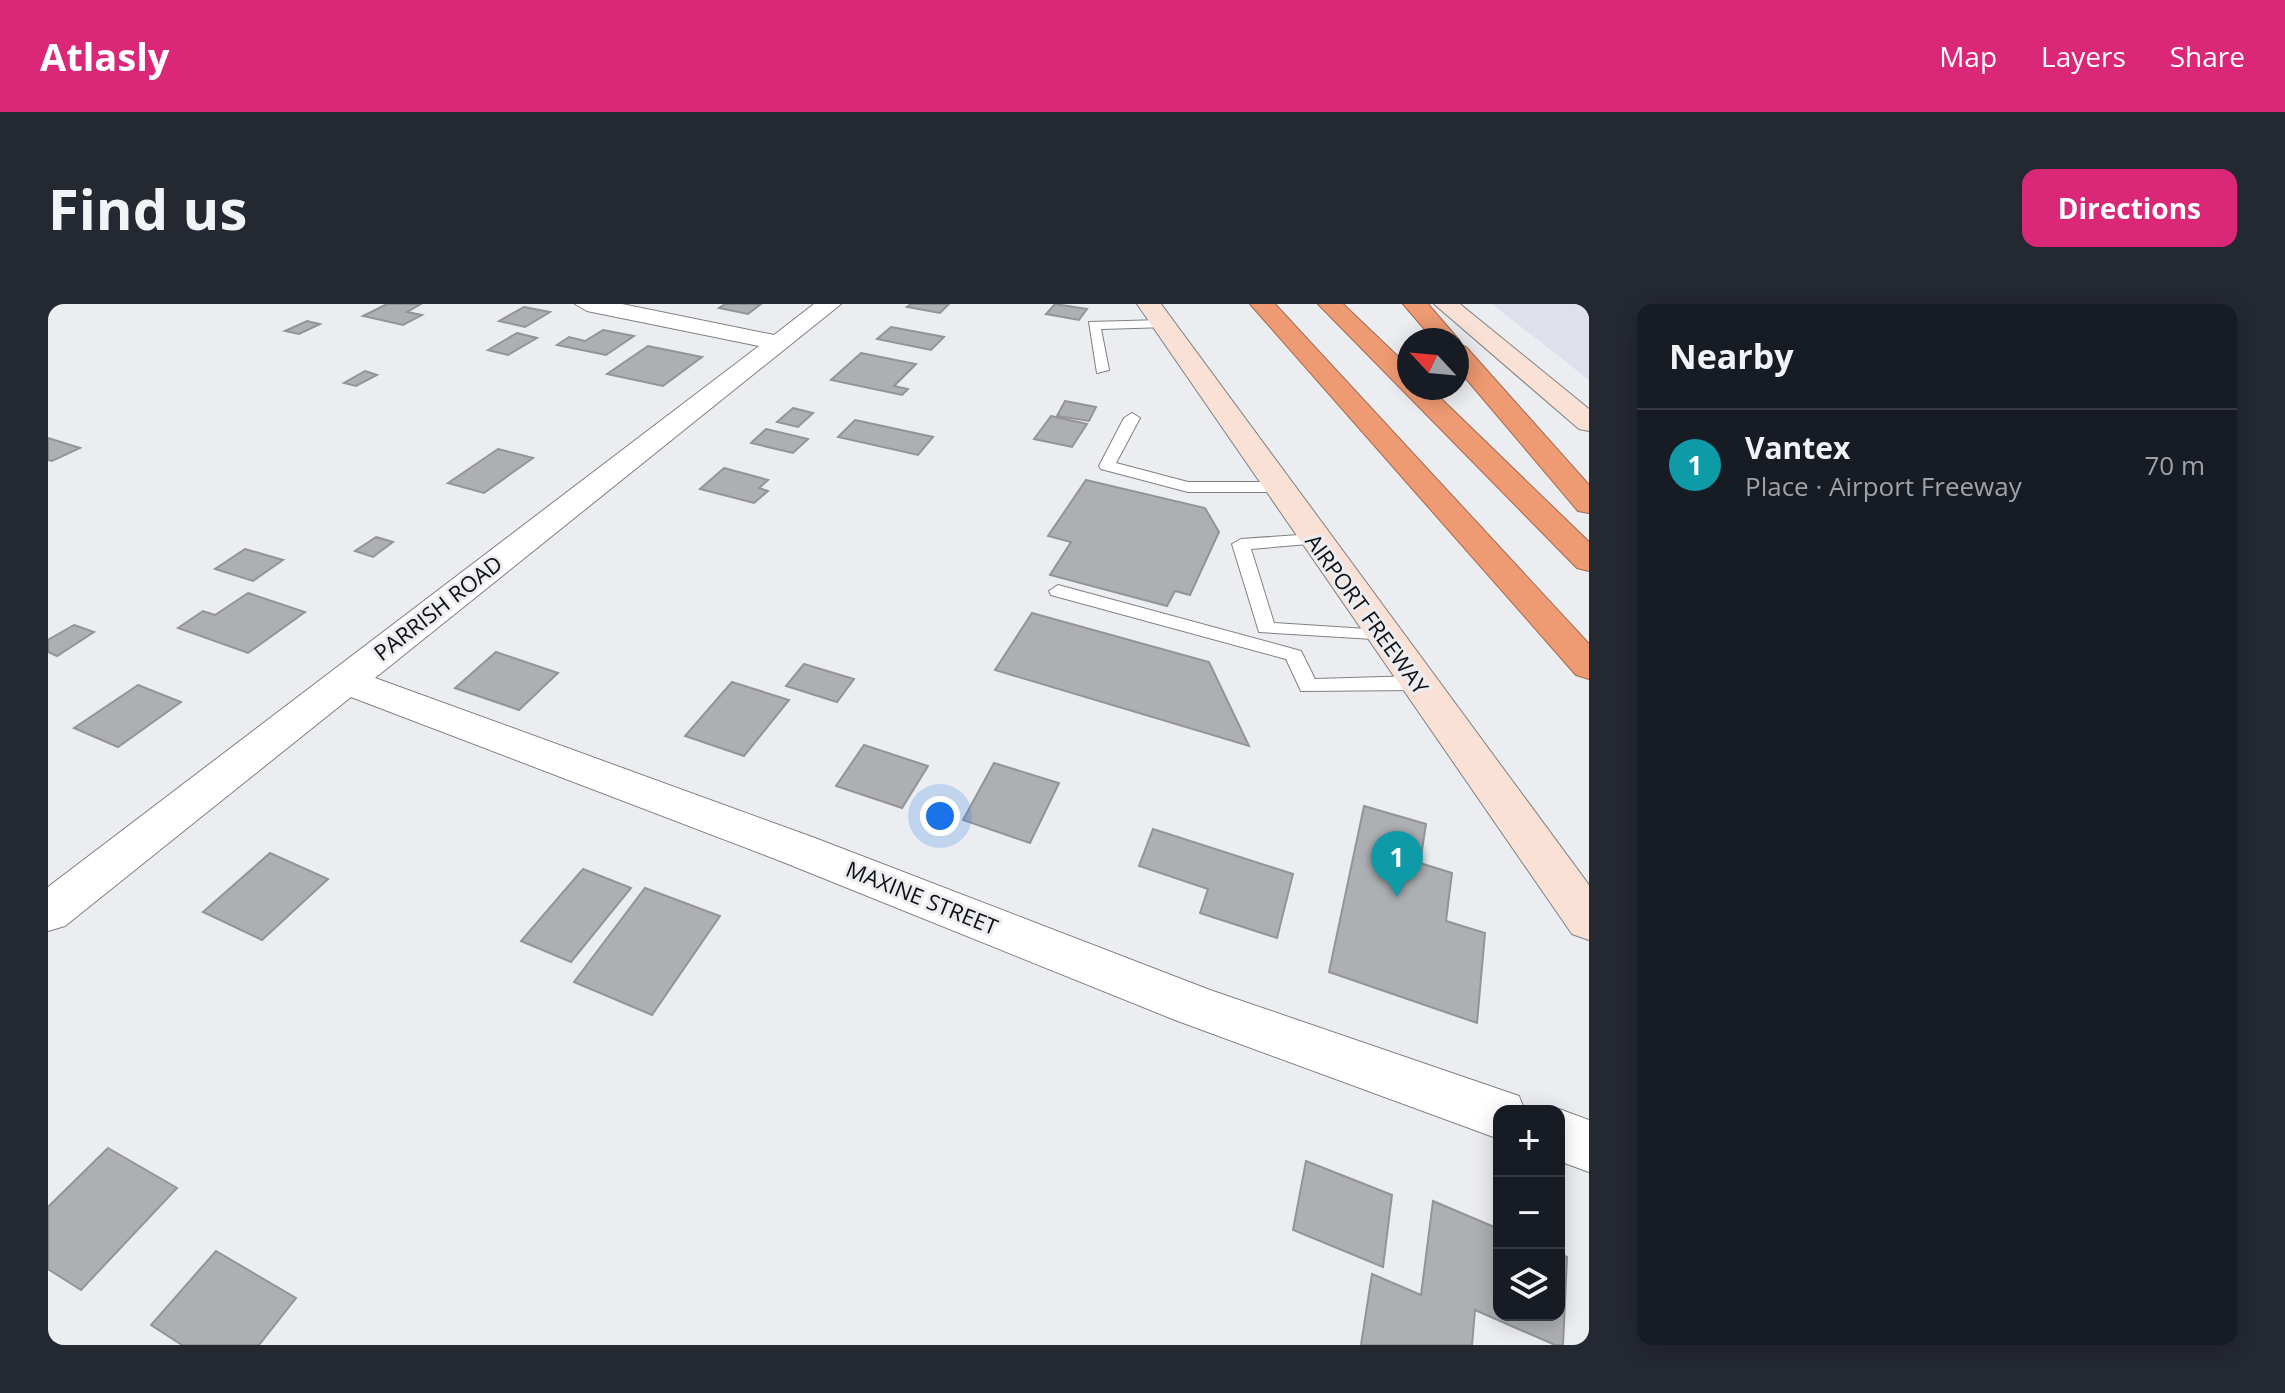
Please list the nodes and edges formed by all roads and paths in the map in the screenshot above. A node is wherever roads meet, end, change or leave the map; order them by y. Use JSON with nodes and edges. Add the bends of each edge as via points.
{"nodes":[{"id":1,"x":587,"y":304,"type":"edge"},
{"id":2,"x":829,"y":304,"type":"edge"},
{"id":3,"x":1330,"y":304,"type":"edge"},
{"id":4,"x":1415,"y":304,"type":"edge"},
{"id":5,"x":1446,"y":304,"type":"edge"},
{"id":6,"x":1252,"y":309,"type":"edge"},
{"id":7,"x":1156,"y":314,"type":"edge"},
{"id":8,"x":1436,"y":328,"type":"edge"},
{"id":9,"x":779,"y":343,"type":"junction"},
{"id":10,"x":1469,"y":366,"type":"edge"},
{"id":11,"x":1102,"y":370,"type":"dead end"},
{"id":12,"x":1397,"y":370,"type":"edge"},
{"id":13,"x":1427,"y":400,"type":"edge"},
{"id":14,"x":1132,"y":418,"type":"dead end"},
{"id":15,"x":1589,"y":423,"type":"edge"},
{"id":16,"x":1277,"y":487,"type":"junction"},
{"id":17,"x":1589,"y":504,"type":"edge"},
{"id":18,"x":1314,"y":539,"type":"junction"},
{"id":19,"x":1589,"y":561,"type":"edge"},
{"id":20,"x":1058,"y":591,"type":"dead end"},
{"id":21,"x":1383,"y":636,"type":"junction"},
{"id":22,"x":1589,"y":667,"type":"edge"},
{"id":23,"x":345,"y":681,"type":"junction"},
{"id":24,"x":1417,"y":683,"type":"junction"},
{"id":25,"x":48,"y":913,"type":"edge"},
{"id":26,"x":1587,"y":917,"type":"edge"},
{"id":27,"x":1493,"y":1112,"type":"edge"},
{"id":28,"x":1565,"y":1137,"type":"edge"},
{"id":29,"x":1589,"y":1146,"type":"edge"}],
"edges":[{"from":1,"to":9,"type":"street"},
{"from":2,"to":9,"type":"street","name":"PARRISH ROAD"},
{"from":3,"to":12,"type":"highway"},
{"from":4,"to":8,"type":"highway"},
{"from":5,"to":15,"type":"main road"},
{"from":6,"to":22,"type":"highway","via":[[1314,361]]},
{"from":7,"to":11,"type":"lane","via":[[1094,325]]},
{"from":7,"to":16,"type":"main road","name":"AIRPORT FREEWAY"},
{"from":9,"to":23,"type":"street","name":"PARRISH ROAD"},
{"from":10,"to":17,"type":"highway"},
{"from":13,"to":19,"type":"highway"},
{"from":14,"to":16,"type":"lane","via":[[1107,466],[1188,487]]},
{"from":16,"to":18,"type":"main road","name":"AIRPORT FREEWAY"},
{"from":18,"to":21,"type":"main road","name":"AIRPORT FREEWAY"},
{"from":18,"to":21,"type":"lane","via":[[1241,544],[1266,628]]},
{"from":20,"to":24,"type":"lane","via":[[1294,655],[1308,686]]},
{"from":21,"to":24,"type":"main road","name":"AIRPORT FREEWAY"},
{"from":23,"to":25,"type":"street","name":"PARRISH ROAD"},
{"from":23,"to":27,"type":"street","name":"MAXINE STREET","via":[[799,850],[1193,1005]]},
{"from":24,"to":26,"type":"main road","name":"AIRPORT FREEWAY"},
{"from":28,"to":29,"type":"street"}]}
